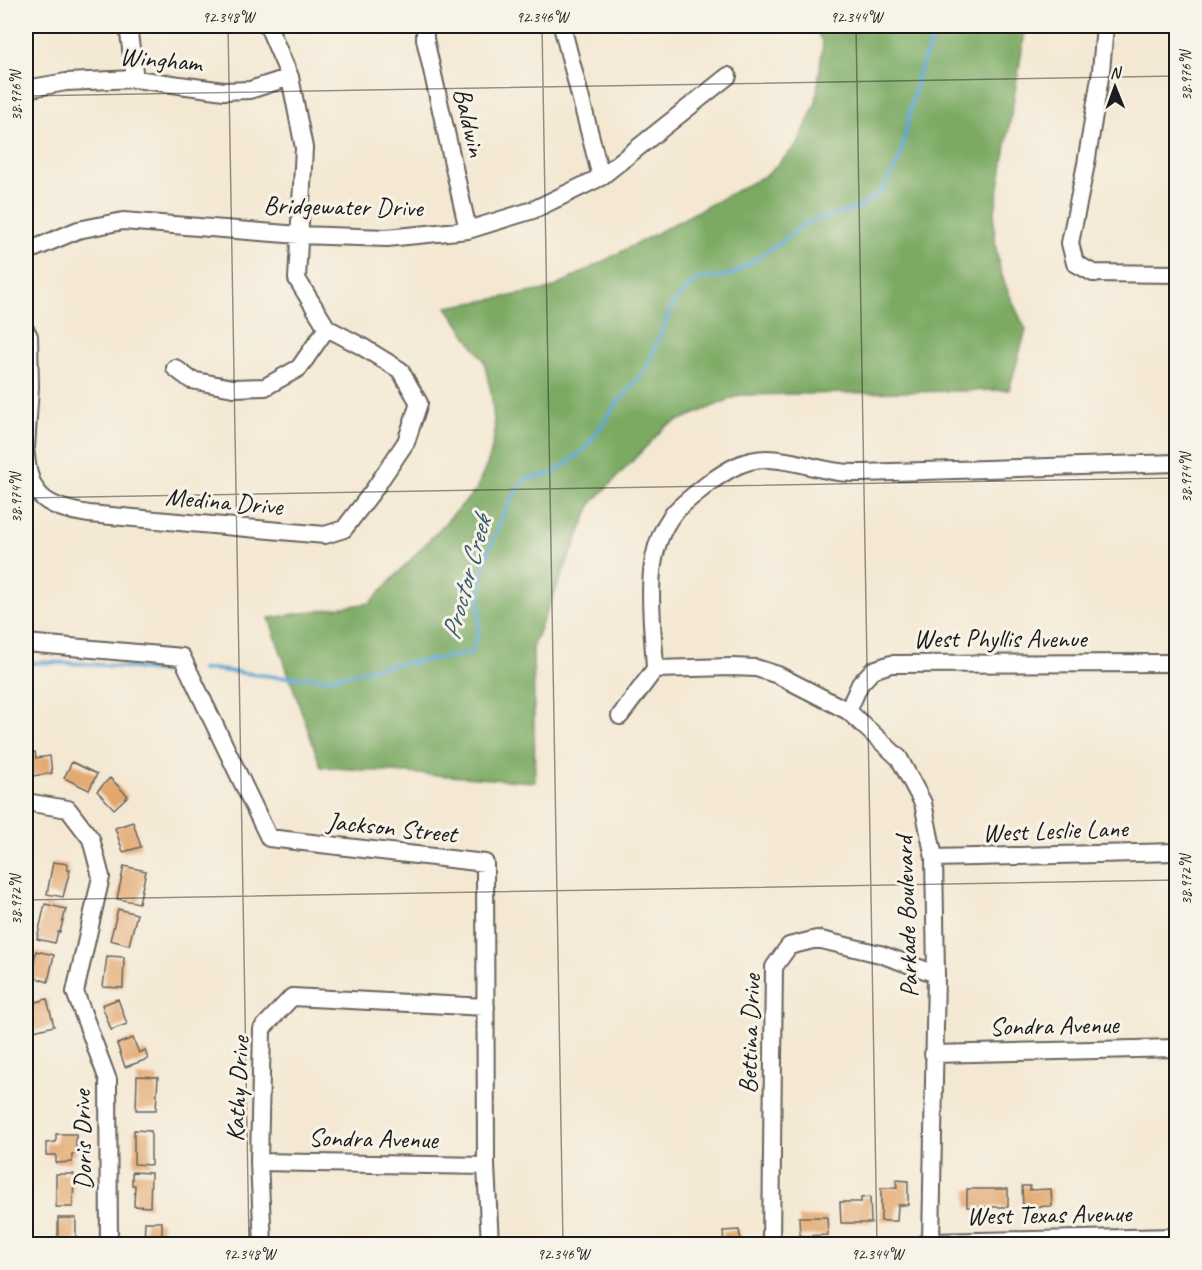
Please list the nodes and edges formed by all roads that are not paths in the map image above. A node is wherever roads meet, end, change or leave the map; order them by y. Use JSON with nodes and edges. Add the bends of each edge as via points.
{"nodes":[{"id":1,"x":128,"y":26,"type":"edge"},
{"id":2,"x":268,"y":26,"type":"edge"},
{"id":3,"x":424,"y":26,"type":"edge"},
{"id":4,"x":562,"y":26,"type":"edge"},
{"id":5,"x":1105,"y":26,"type":"edge"},
{"id":6,"x":728,"y":76,"type":"dead end"},
{"id":7,"x":290,"y":77,"type":"junction"},
{"id":8,"x":135,"y":79,"type":"junction"},
{"id":9,"x":26,"y":89,"type":"edge"},
{"id":10,"x":601,"y":177,"type":"junction"},
{"id":11,"x":468,"y":230,"type":"junction"},
{"id":12,"x":299,"y":235,"type":"junction"},
{"id":13,"x":26,"y":252,"type":"edge"},
{"id":14,"x":1176,"y":274,"type":"edge"},
{"id":15,"x":327,"y":328,"type":"junction"},
{"id":16,"x":26,"y":331,"type":"edge"},
{"id":17,"x":175,"y":368,"type":"dead end"},
{"id":18,"x":26,"y":447,"type":"edge"},
{"id":19,"x":26,"y":455,"type":"edge"},
{"id":20,"x":1176,"y":463,"type":"edge"},
{"id":21,"x":26,"y":643,"type":"edge"},
{"id":22,"x":1176,"y":663,"type":"edge"},
{"id":23,"x":655,"y":669,"type":"junction"},
{"id":24,"x":848,"y":711,"type":"junction"},
{"id":25,"x":620,"y":716,"type":"dead end"},
{"id":26,"x":26,"y":802,"type":"edge"},
{"id":27,"x":1176,"y":852,"type":"edge"},
{"id":28,"x":934,"y":858,"type":"junction"},
{"id":29,"x":936,"y":974,"type":"junction"},
{"id":30,"x":486,"y":1007,"type":"junction"},
{"id":31,"x":1176,"y":1048,"type":"edge"},
{"id":32,"x":933,"y":1054,"type":"junction"},
{"id":33,"x":260,"y":1162,"type":"junction"},
{"id":34,"x":486,"y":1166,"type":"junction"},
{"id":35,"x":1176,"y":1237,"type":"edge"},
{"id":36,"x":927,"y":1243,"type":"edge"},
{"id":37,"x":109,"y":1245,"type":"edge"},
{"id":38,"x":263,"y":1245,"type":"edge"},
{"id":39,"x":490,"y":1245,"type":"edge"},
{"id":40,"x":771,"y":1245,"type":"edge"}],
"edges":[{"from":1,"to":8,"type":"street"},
{"from":2,"to":7,"type":"street"},
{"from":3,"to":11,"type":"street","name":"Baldwin"},
{"from":4,"to":10,"type":"street"},
{"from":5,"to":14,"type":"street","via":[[1086,164],[1070,243],[1072,253],[1075,262],[1093,273]]},
{"from":6,"to":10,"type":"street","name":"Bridgewater Drive"},
{"from":7,"to":8,"type":"street","name":"Wingham","via":[[250,90],[225,92]]},
{"from":7,"to":12,"type":"street","via":[[304,148]]},
{"from":8,"to":9,"type":"street","name":"Wingham","via":[[66,82]]},
{"from":10,"to":11,"type":"street","name":"Bridgewater Drive","via":[[533,210]]},
{"from":11,"to":12,"type":"street","name":"Bridgewater Drive","via":[[387,238]]},
{"from":12,"to":13,"type":"street","name":"Bridgewater Drive","via":[[123,221],[78,230]]},
{"from":12,"to":15,"type":"street","via":[[297,279]]},
{"from":15,"to":17,"type":"street","via":[[299,368],[265,387],[233,388],[191,380]]},
{"from":15,"to":19,"type":"street","name":"Medina Drive","via":[[400,370],[419,403],[406,442],[344,529],[325,535],[64,510],[49,504],[32,485]]},
{"from":16,"to":18,"type":"street","via":[[30,387]]},
{"from":20,"to":23,"type":"street","via":[[862,473],[784,460],[747,461],[728,469],[698,492],[675,513],[662,532],[651,583]]},
{"from":21,"to":30,"type":"street","name":"Jackson Street","via":[[182,657],[269,838],[485,863]]},
{"from":22,"to":24,"type":"street","name":"West Phyllis Avenue","via":[[891,664],[873,670],[860,684]]},
{"from":23,"to":24,"type":"street","name":"Parkade Boulevard","via":[[756,668]]},
{"from":23,"to":25,"type":"street"},
{"from":24,"to":28,"type":"street","name":"Parkade Boulevard","via":[[899,758],[909,775],[923,803]]},
{"from":26,"to":37,"type":"street","name":"Doris Drive","via":[[68,809],[91,839],[101,877],[75,992],[108,1080]]},
{"from":27,"to":28,"type":"street","name":"West Leslie Lane"},
{"from":28,"to":29,"type":"street","name":"Parkade Boulevard"},
{"from":29,"to":32,"type":"street","name":"Parkade Boulevard"},
{"from":29,"to":40,"type":"street","name":"Bettina Drive","via":[[880,954],[818,939],[789,946],[774,967]]},
{"from":30,"to":33,"type":"street","name":"Kathy Drive","via":[[292,997],[262,1029]]},
{"from":30,"to":34,"type":"street","name":"Jackson Street"},
{"from":31,"to":32,"type":"street","name":"Sondra Avenue"},
{"from":32,"to":36,"type":"street","name":"Parkade Boulevard"},
{"from":33,"to":34,"type":"street","name":"Sondra Avenue"},
{"from":33,"to":38,"type":"street","name":"Kathy Drive"},
{"from":34,"to":39,"type":"street","name":"Jackson Street"},
{"from":35,"to":36,"type":"street","name":"West Texas Avenue"}]}
